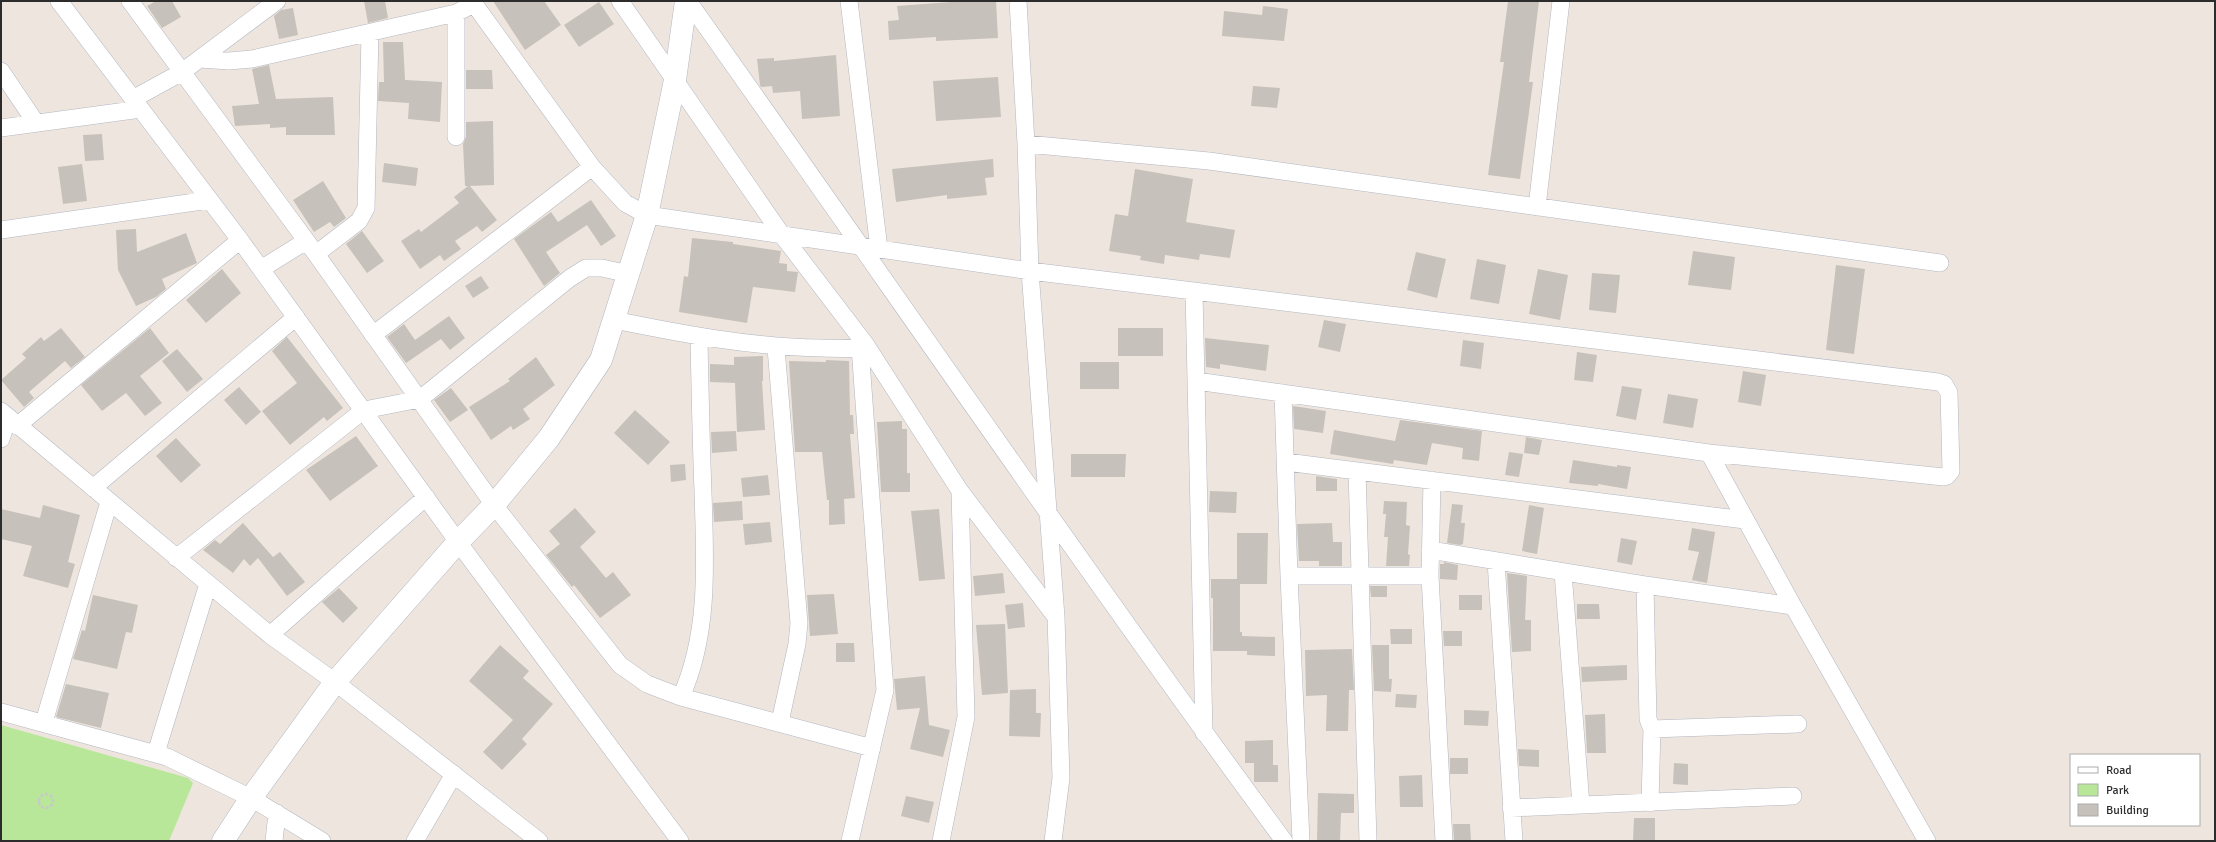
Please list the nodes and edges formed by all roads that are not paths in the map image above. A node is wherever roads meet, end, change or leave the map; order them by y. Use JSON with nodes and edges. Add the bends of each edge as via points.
{"nodes":[{"id":1,"x":59,"y":1,"type":"edge"},
{"id":2,"x":130,"y":1,"type":"edge"},
{"id":3,"x":277,"y":1,"type":"edge"},
{"id":4,"x":620,"y":1,"type":"edge"},
{"id":5,"x":687,"y":1,"type":"edge"},
{"id":6,"x":850,"y":1,"type":"edge"},
{"id":7,"x":1018,"y":1,"type":"edge"},
{"id":8,"x":1561,"y":1,"type":"edge"},
{"id":9,"x":473,"y":3,"type":"edge"},
{"id":10,"x":456,"y":13,"type":"junction"},
{"id":11,"x":370,"y":33,"type":"junction"},
{"id":12,"x":200,"y":59,"type":"junction"},
{"id":13,"x":1,"y":71,"type":"edge"},
{"id":14,"x":182,"y":72,"type":"junction"},
{"id":15,"x":675,"y":80,"type":"junction"},
{"id":16,"x":137,"y":104,"type":"junction"},
{"id":17,"x":36,"y":123,"type":"junction"},
{"id":18,"x":1,"y":128,"type":"edge"},
{"id":19,"x":456,"y":137,"type":"dead end"},
{"id":20,"x":1026,"y":144,"type":"junction"},
{"id":21,"x":592,"y":168,"type":"junction"},
{"id":22,"x":209,"y":200,"type":"junction"},
{"id":23,"x":1537,"y":207,"type":"junction"},
{"id":24,"x":647,"y":215,"type":"junction"},
{"id":25,"x":1,"y":230,"type":"edge"},
{"id":26,"x":782,"y":235,"type":"junction"},
{"id":27,"x":240,"y":240,"type":"junction"},
{"id":28,"x":306,"y":241,"type":"junction"},
{"id":29,"x":862,"y":246,"type":"junction"},
{"id":30,"x":879,"y":249,"type":"junction"},
{"id":31,"x":316,"y":254,"type":"junction"},
{"id":32,"x":1940,"y":263,"type":"dead end"},
{"id":33,"x":261,"y":269,"type":"junction"},
{"id":34,"x":1030,"y":271,"type":"junction"},
{"id":35,"x":629,"y":274,"type":"junction"},
{"id":36,"x":1194,"y":292,"type":"junction"},
{"id":37,"x":296,"y":317,"type":"junction"},
{"id":38,"x":614,"y":320,"type":"junction"},
{"id":39,"x":373,"y":335,"type":"junction"},
{"id":40,"x":698,"y":338,"type":"junction"},
{"id":41,"x":863,"y":346,"type":"junction"},
{"id":42,"x":776,"y":348,"type":"junction"},
{"id":43,"x":1196,"y":381,"type":"junction"},
{"id":44,"x":1283,"y":393,"type":"junction"},
{"id":45,"x":420,"y":400,"type":"junction"},
{"id":46,"x":364,"y":410,"type":"junction"},
{"id":47,"x":9,"y":418,"type":"edge"},
{"id":48,"x":1,"y":439,"type":"edge"},
{"id":49,"x":1709,"y":453,"type":"junction"},
{"id":50,"x":1286,"y":462,"type":"junction"},
{"id":51,"x":1357,"y":471,"type":"junction"},
{"id":52,"x":1432,"y":480,"type":"junction"},
{"id":53,"x":93,"y":488,"type":"junction"},
{"id":54,"x":960,"y":491,"type":"junction"},
{"id":55,"x":426,"y":497,"type":"junction"},
{"id":56,"x":109,"y":502,"type":"junction"},
{"id":57,"x":494,"y":505,"type":"junction"},
{"id":58,"x":1049,"y":516,"type":"junction"},
{"id":59,"x":1745,"y":520,"type":"junction"},
{"id":60,"x":458,"y":542,"type":"junction"},
{"id":61,"x":1430,"y":550,"type":"junction"},
{"id":62,"x":176,"y":558,"type":"junction"},
{"id":63,"x":1496,"y":561,"type":"junction"},
{"id":64,"x":1563,"y":572,"type":"junction"},
{"id":65,"x":1289,"y":576,"type":"junction"},
{"id":66,"x":1430,"y":576,"type":"junction"},
{"id":67,"x":1360,"y":577,"type":"junction"},
{"id":68,"x":208,"y":584,"type":"junction"},
{"id":69,"x":1645,"y":586,"type":"junction"},
{"id":70,"x":1793,"y":606,"type":"junction"},
{"id":71,"x":1056,"y":617,"type":"junction"},
{"id":72,"x":270,"y":635,"type":"junction"},
{"id":73,"x":335,"y":682,"type":"junction"},
{"id":74,"x":681,"y":697,"type":"junction"},
{"id":75,"x":1,"y":712,"type":"edge"},
{"id":76,"x":44,"y":722,"type":"junction"},
{"id":77,"x":780,"y":722,"type":"junction"},
{"id":78,"x":1798,"y":724,"type":"dead end"},
{"id":79,"x":1652,"y":729,"type":"junction"},
{"id":80,"x":1204,"y":733,"type":"junction"},
{"id":81,"x":872,"y":748,"type":"junction"},
{"id":82,"x":156,"y":753,"type":"junction"},
{"id":83,"x":454,"y":774,"type":"junction"},
{"id":84,"x":1793,"y":796,"type":"dead end"},
{"id":85,"x":251,"y":798,"type":"junction"},
{"id":86,"x":1650,"y":803,"type":"junction"},
{"id":87,"x":1581,"y":805,"type":"junction"},
{"id":88,"x":1511,"y":808,"type":"junction"},
{"id":89,"x":277,"y":813,"type":"junction"},
{"id":90,"x":223,"y":841,"type":"edge"},
{"id":91,"x":274,"y":841,"type":"edge"},
{"id":92,"x":322,"y":841,"type":"edge"},
{"id":93,"x":415,"y":841,"type":"edge"},
{"id":94,"x":539,"y":841,"type":"edge"},
{"id":95,"x":680,"y":841,"type":"edge"},
{"id":96,"x":850,"y":841,"type":"edge"},
{"id":97,"x":941,"y":841,"type":"edge"},
{"id":98,"x":1053,"y":841,"type":"edge"},
{"id":99,"x":1284,"y":841,"type":"edge"},
{"id":100,"x":1301,"y":841,"type":"edge"},
{"id":101,"x":1368,"y":841,"type":"edge"},
{"id":102,"x":1444,"y":841,"type":"edge"},
{"id":103,"x":1514,"y":841,"type":"edge"},
{"id":104,"x":1927,"y":841,"type":"edge"}],
"edges":[{"from":1,"to":16,"type":"street"},
{"from":2,"to":14,"type":"street"},
{"from":3,"to":12,"type":"street"},
{"from":4,"to":15,"type":"street"},
{"from":5,"to":15,"type":"main road"},
{"from":5,"to":29,"type":"street"},
{"from":6,"to":30,"type":"street"},
{"from":7,"to":20,"type":"street"},
{"from":8,"to":23,"type":"street"},
{"from":9,"to":10,"type":"street"},
{"from":9,"to":21,"type":"street"},
{"from":10,"to":11,"type":"street"},
{"from":10,"to":19,"type":"street"},
{"from":11,"to":12,"type":"street","via":[[241,61]]},
{"from":11,"to":31,"type":"street","via":[[366,208],[359,221]]},
{"from":12,"to":14,"type":"street"},
{"from":13,"to":17,"type":"street"},
{"from":14,"to":16,"type":"street"},
{"from":14,"to":28,"type":"street"},
{"from":15,"to":24,"type":"main road"},
{"from":15,"to":26,"type":"street"},
{"from":16,"to":17,"type":"street"},
{"from":16,"to":22,"type":"street"},
{"from":17,"to":18,"type":"street"},
{"from":20,"to":23,"type":"street","via":[[1209,161]]},
{"from":20,"to":34,"type":"street"},
{"from":21,"to":24,"type":"street","via":[[625,203]]},
{"from":21,"to":39,"type":"street"},
{"from":22,"to":25,"type":"street"},
{"from":22,"to":27,"type":"street"},
{"from":23,"to":32,"type":"street"},
{"from":24,"to":26,"type":"street"},
{"from":24,"to":35,"type":"main road"},
{"from":26,"to":29,"type":"street"},
{"from":26,"to":41,"type":"street"},
{"from":27,"to":33,"type":"street"},
{"from":27,"to":47,"type":"street"},
{"from":28,"to":31,"type":"street"},
{"from":28,"to":33,"type":"street"},
{"from":29,"to":30,"type":"street"},
{"from":29,"to":58,"type":"street"},
{"from":30,"to":34,"type":"street"},
{"from":31,"to":39,"type":"street"},
{"from":33,"to":37,"type":"street"},
{"from":34,"to":36,"type":"street"},
{"from":34,"to":58,"type":"street"},
{"from":35,"to":38,"type":"main road"},
{"from":35,"to":45,"type":"street","via":[[602,268],[586,268]]},
{"from":36,"to":43,"type":"street"},
{"from":36,"to":49,"type":"street","via":[[1938,382],[1944,384],[1949,393],[1951,471],[1944,477]]},
{"from":37,"to":46,"type":"street"},
{"from":37,"to":53,"type":"street"},
{"from":38,"to":40,"type":"street"},
{"from":38,"to":57,"type":"main road","via":[[601,360],[550,438]]},
{"from":39,"to":45,"type":"street"},
{"from":40,"to":42,"type":"street"},
{"from":40,"to":74,"type":"street","via":[[705,589],[698,643],[691,672]]},
{"from":41,"to":42,"type":"street"},
{"from":41,"to":54,"type":"street"},
{"from":41,"to":81,"type":"street","via":[[885,680],[884,698]]},
{"from":42,"to":77,"type":"street","via":[[799,623],[798,644]]},
{"from":43,"to":44,"type":"street"},
{"from":43,"to":80,"type":"street"},
{"from":44,"to":49,"type":"street"},
{"from":44,"to":50,"type":"street"},
{"from":45,"to":46,"type":"street"},
{"from":45,"to":57,"type":"street"},
{"from":46,"to":55,"type":"street"},
{"from":46,"to":62,"type":"street"},
{"from":47,"to":48,"type":"street"},
{"from":47,"to":53,"type":"street"},
{"from":49,"to":59,"type":"street"},
{"from":50,"to":51,"type":"street"},
{"from":50,"to":65,"type":"street"},
{"from":51,"to":52,"type":"street"},
{"from":51,"to":67,"type":"street"},
{"from":52,"to":59,"type":"street"},
{"from":52,"to":61,"type":"street"},
{"from":53,"to":56,"type":"street"},
{"from":54,"to":71,"type":"street"},
{"from":54,"to":97,"type":"street","via":[[966,717]]},
{"from":55,"to":60,"type":"street"},
{"from":55,"to":72,"type":"street"},
{"from":56,"to":62,"type":"street"},
{"from":56,"to":76,"type":"street"},
{"from":57,"to":60,"type":"main road"},
{"from":57,"to":74,"type":"street","via":[[620,665],[647,684]]},
{"from":58,"to":71,"type":"street"},
{"from":58,"to":80,"type":"street"},
{"from":59,"to":70,"type":"street"},
{"from":60,"to":73,"type":"main road"},
{"from":60,"to":95,"type":"street"},
{"from":61,"to":63,"type":"street"},
{"from":61,"to":66,"type":"street"},
{"from":62,"to":68,"type":"street"},
{"from":63,"to":64,"type":"street"},
{"from":63,"to":88,"type":"street"},
{"from":64,"to":69,"type":"street"},
{"from":64,"to":87,"type":"street"},
{"from":65,"to":67,"type":"street"},
{"from":65,"to":100,"type":"street"},
{"from":66,"to":67,"type":"street"},
{"from":66,"to":102,"type":"street"},
{"from":67,"to":101,"type":"street"},
{"from":68,"to":72,"type":"street"},
{"from":68,"to":82,"type":"street"},
{"from":69,"to":70,"type":"street"},
{"from":69,"to":79,"type":"street","via":[[1648,719]]},
{"from":70,"to":104,"type":"street"},
{"from":71,"to":98,"type":"street","via":[[1061,778]]},
{"from":72,"to":73,"type":"street"},
{"from":73,"to":83,"type":"street"},
{"from":73,"to":85,"type":"main road"},
{"from":74,"to":77,"type":"street"},
{"from":75,"to":76,"type":"street"},
{"from":76,"to":82,"type":"street"},
{"from":77,"to":81,"type":"street"},
{"from":78,"to":79,"type":"street"},
{"from":79,"to":86,"type":"street"},
{"from":80,"to":99,"type":"street"},
{"from":81,"to":96,"type":"street"},
{"from":82,"to":85,"type":"street"},
{"from":83,"to":93,"type":"street"},
{"from":83,"to":94,"type":"street"},
{"from":84,"to":86,"type":"street"},
{"from":85,"to":89,"type":"street"},
{"from":85,"to":90,"type":"main road"},
{"from":86,"to":87,"type":"street"},
{"from":87,"to":88,"type":"street"},
{"from":88,"to":103,"type":"street"},
{"from":89,"to":91,"type":"street"},
{"from":89,"to":92,"type":"street"}]}
